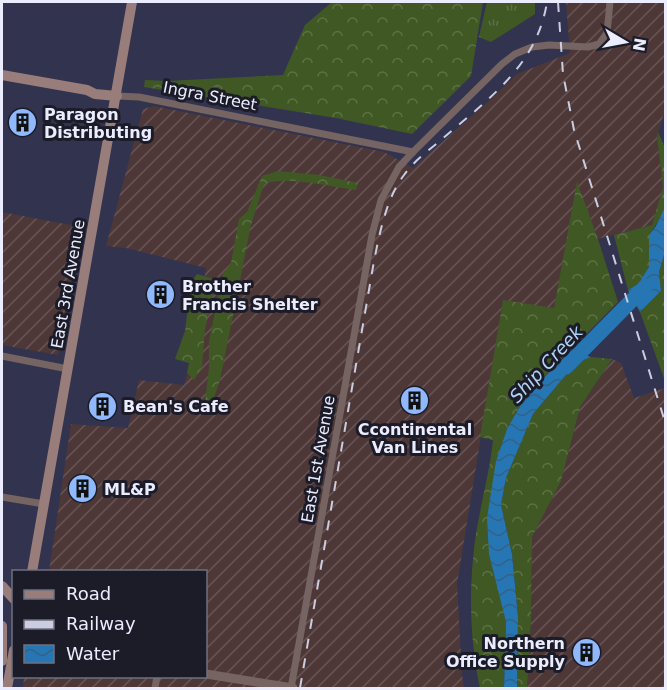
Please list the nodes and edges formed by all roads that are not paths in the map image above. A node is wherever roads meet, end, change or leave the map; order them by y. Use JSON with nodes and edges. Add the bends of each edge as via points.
{"nodes":[{"id":1,"x":132,"y":2,"type":"edge"},
{"id":2,"x":610,"y":2,"type":"edge"},
{"id":3,"x":123,"y":62,"type":"junction"},
{"id":4,"x":2,"y":75,"type":"edge"},
{"id":5,"x":87,"y":90,"type":"junction"},
{"id":6,"x":117,"y":96,"type":"junction"},
{"id":7,"x":412,"y":152,"type":"junction"},
{"id":8,"x":2,"y":356,"type":"edge"},
{"id":9,"x":68,"y":369,"type":"junction"},
{"id":10,"x":2,"y":497,"type":"edge"},
{"id":11,"x":44,"y":504,"type":"junction"},
{"id":12,"x":32,"y":570,"type":"edge"},
{"id":13,"x":2,"y":626,"type":"edge"},
{"id":14,"x":12,"y":660,"type":"edge"},
{"id":15,"x":2,"y":661,"type":"edge"},
{"id":16,"x":207,"y":674,"type":"edge"},
{"id":17,"x":2,"y":678,"type":"edge"},
{"id":18,"x":6,"y":688,"type":"edge"},
{"id":19,"x":292,"y":688,"type":"edge"}],
"edges":[{"from":1,"to":3,"type":"main road","name":"East 3rd Avenue"},
{"from":2,"to":7,"type":"street","name":"East 1st Avenue","via":[[603,40],[594,46],[540,46],[515,54]]},
{"from":3,"to":5,"type":"main road","via":[[115,70],[109,87]]},
{"from":3,"to":6,"type":"main road","name":"East 3rd Avenue"},
{"from":4,"to":5,"type":"main road","name":"Ingra Street"},
{"from":5,"to":6,"type":"main road","name":"Ingra Street"},
{"from":6,"to":7,"type":"street","name":"Ingra Street","via":[[140,97]]},
{"from":6,"to":9,"type":"main road","name":"East 3rd Avenue"},
{"from":7,"to":19,"type":"street","name":"East 1st Avenue","via":[[386,191],[372,235]]},
{"from":8,"to":9,"type":"street"},
{"from":9,"to":11,"type":"main road","name":"East 3rd Avenue"},
{"from":10,"to":11,"type":"street"},
{"from":11,"to":12,"type":"main road","name":"East 3rd Avenue"},
{"from":13,"to":15,"type":"main road"},
{"from":14,"to":18,"type":"main road"},
{"from":16,"to":19,"type":"street"},
{"from":17,"to":18,"type":"main road"}]}
